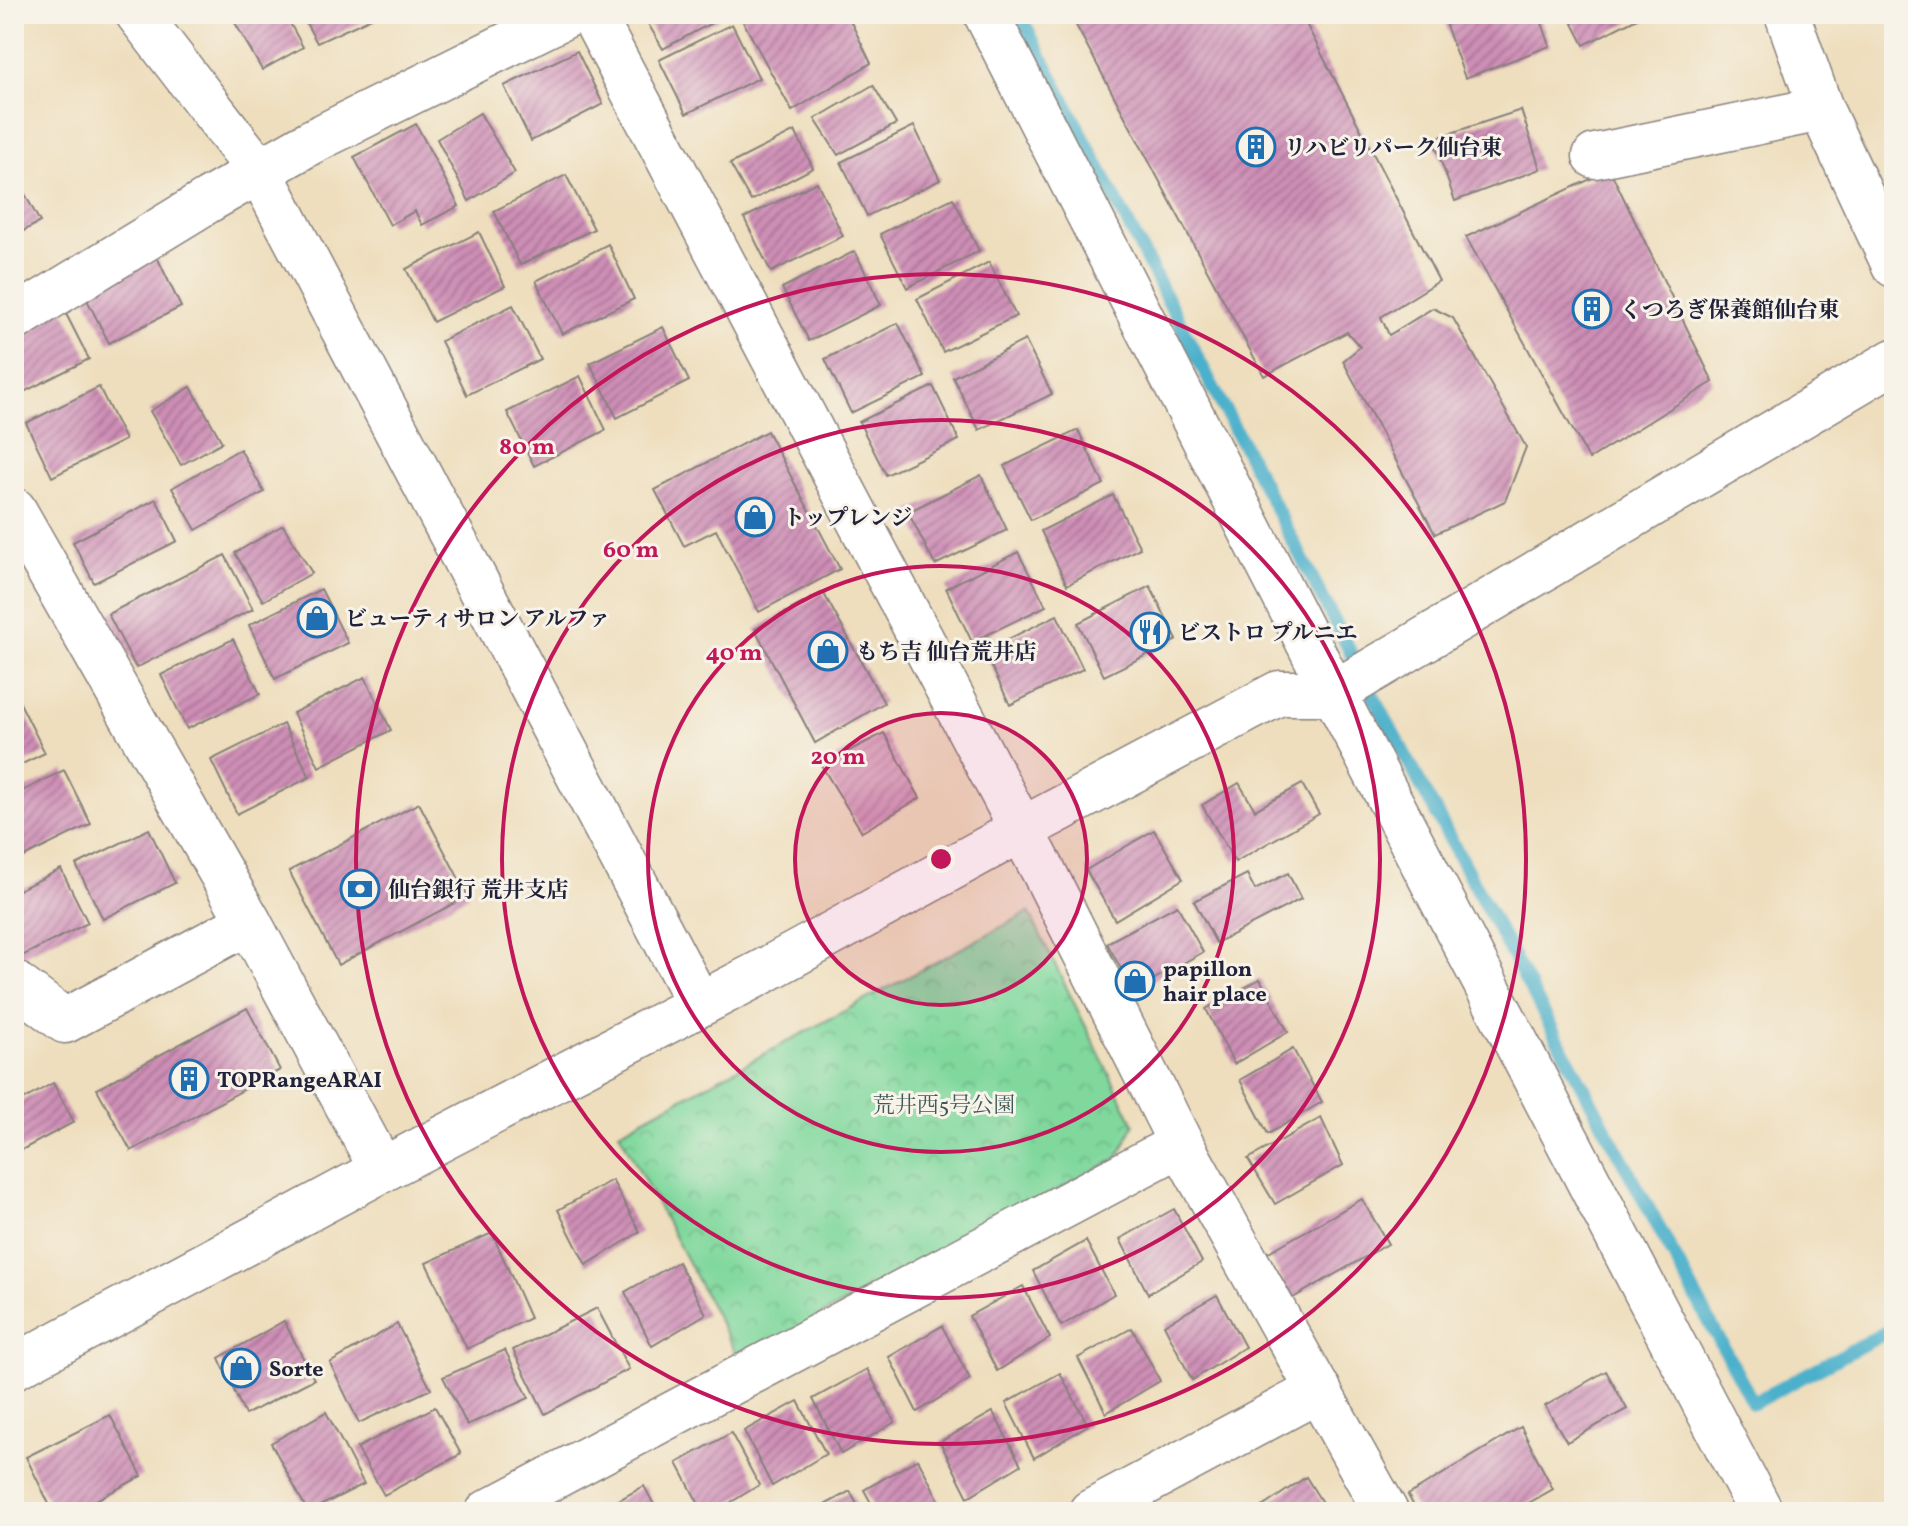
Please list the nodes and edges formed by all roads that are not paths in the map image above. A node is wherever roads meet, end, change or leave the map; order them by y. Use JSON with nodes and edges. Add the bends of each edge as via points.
{"nodes":[{"id":1,"x":138,"y":14,"type":"edge"},
{"id":2,"x":569,"y":14,"type":"edge"},
{"id":3,"x":592,"y":14,"type":"edge"},
{"id":4,"x":986,"y":14,"type":"edge"},
{"id":5,"x":1787,"y":14,"type":"edge"},
{"id":6,"x":1821,"y":109,"type":"junction"},
{"id":7,"x":1595,"y":156,"type":"dead end"},
{"id":8,"x":260,"y":172,"type":"junction"},
{"id":9,"x":1894,"y":265,"type":"edge"},
{"id":10,"x":14,"y":319,"type":"edge"},
{"id":11,"x":1894,"y":361,"type":"edge"},
{"id":12,"x":14,"y":510,"type":"edge"},
{"id":13,"x":1338,"y":690,"type":"junction"},
{"id":14,"x":1021,"y":830,"type":"junction"},
{"id":15,"x":249,"y":922,"type":"junction"},
{"id":16,"x":14,"y":983,"type":"edge"},
{"id":17,"x":699,"y":1004,"type":"junction"},
{"id":18,"x":1181,"y":1144,"type":"junction"},
{"id":19,"x":382,"y":1170,"type":"junction"},
{"id":20,"x":14,"y":1367,"type":"edge"},
{"id":21,"x":1319,"y":1390,"type":"junction"},
{"id":22,"x":488,"y":1512,"type":"edge"},
{"id":23,"x":1091,"y":1512,"type":"edge"},
{"id":24,"x":1386,"y":1512,"type":"edge"},
{"id":25,"x":1761,"y":1512,"type":"edge"}],
"edges":[{"from":1,"to":8,"type":"street"},
{"from":2,"to":8,"type":"street"},
{"from":3,"to":14,"type":"street"},
{"from":4,"to":13,"type":"street"},
{"from":5,"to":6,"type":"street"},
{"from":6,"to":7,"type":"street"},
{"from":6,"to":9,"type":"street"},
{"from":8,"to":10,"type":"street"},
{"from":8,"to":17,"type":"street"},
{"from":11,"to":13,"type":"street"},
{"from":12,"to":15,"type":"street"},
{"from":13,"to":14,"type":"street","via":[[1279,693]]},
{"from":13,"to":25,"type":"street"},
{"from":14,"to":17,"type":"street"},
{"from":14,"to":18,"type":"street"},
{"from":15,"to":16,"type":"street","via":[[65,1021]]},
{"from":15,"to":19,"type":"street"},
{"from":17,"to":19,"type":"street"},
{"from":18,"to":21,"type":"street"},
{"from":18,"to":22,"type":"street"},
{"from":19,"to":20,"type":"street"},
{"from":21,"to":23,"type":"street"},
{"from":21,"to":24,"type":"street"}]}
